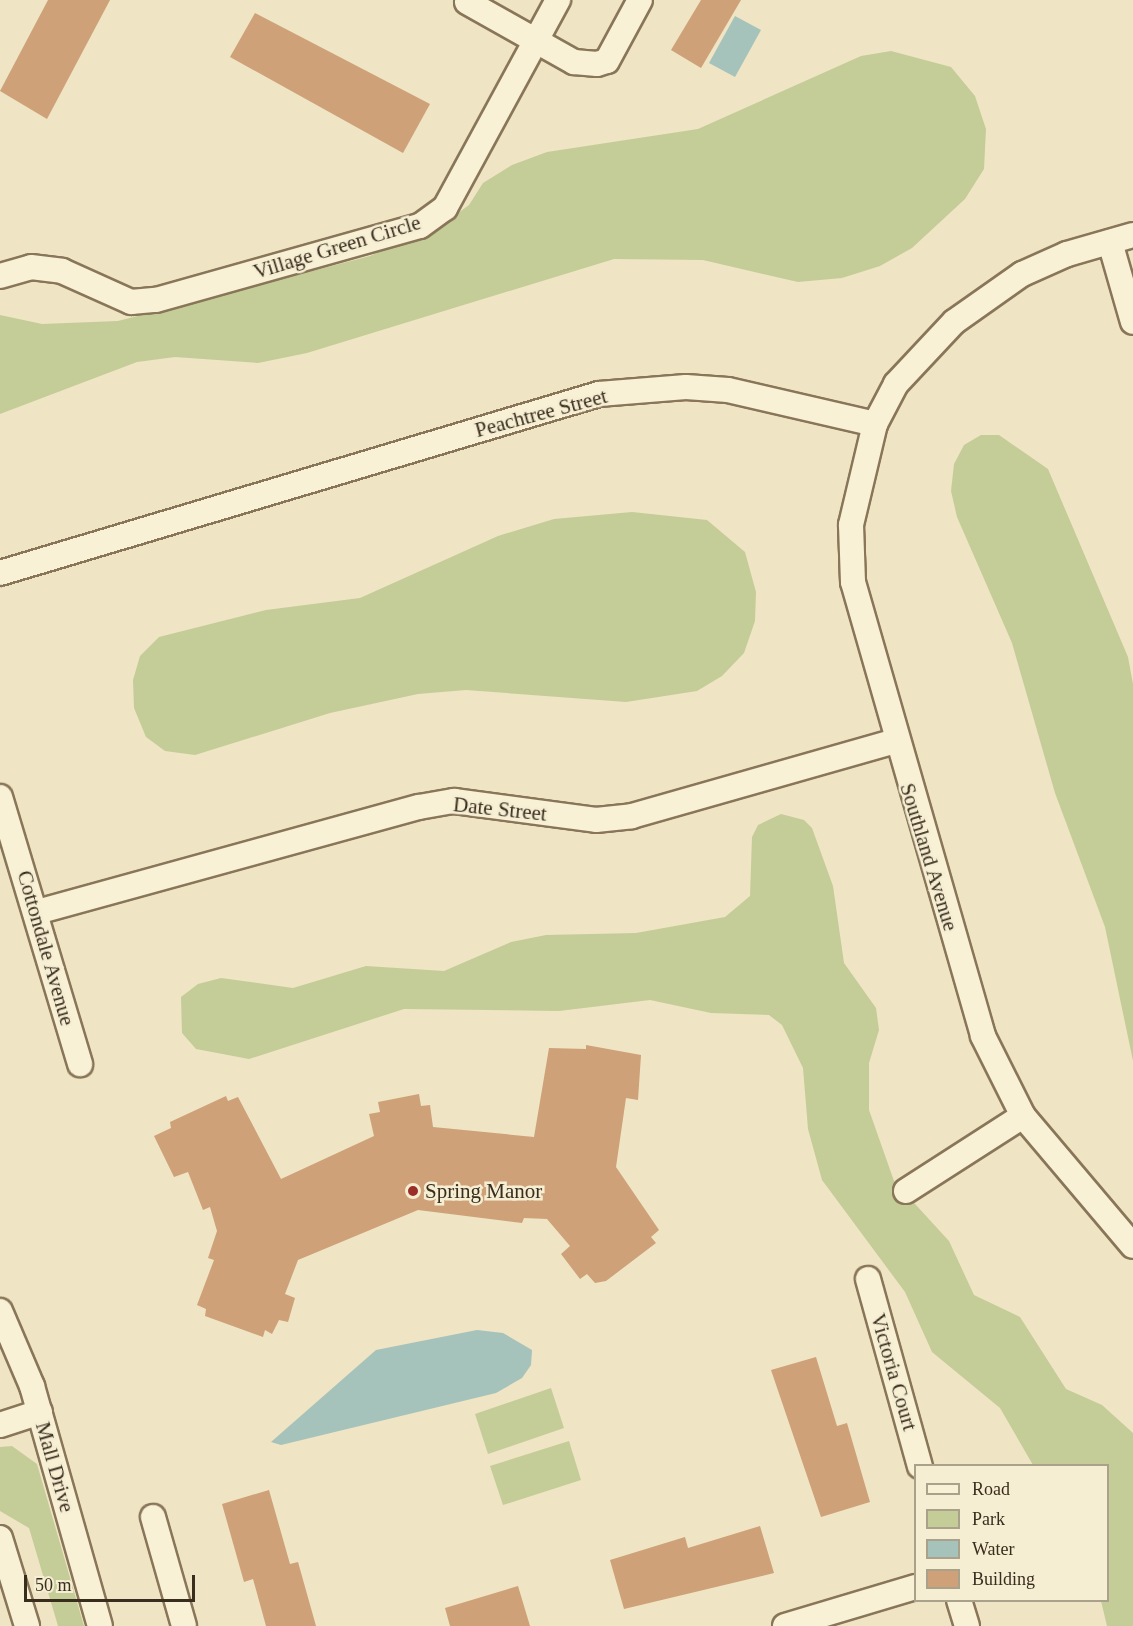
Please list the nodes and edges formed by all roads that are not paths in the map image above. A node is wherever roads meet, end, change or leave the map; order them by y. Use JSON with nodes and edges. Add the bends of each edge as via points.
{"nodes":[{"id":1,"x":558,"y":0,"type":"edge"},
{"id":2,"x":640,"y":0,"type":"edge"},
{"id":3,"x":467,"y":2,"type":"dead end"},
{"id":4,"x":536,"y":42,"type":"junction"},
{"id":5,"x":1122,"y":238,"type":"edge"},
{"id":6,"x":0,"y":276,"type":"edge"},
{"id":7,"x":1133,"y":322,"type":"edge"},
{"id":8,"x":874,"y":424,"type":"junction"},
{"id":9,"x":0,"y":573,"type":"edge"},
{"id":10,"x":895,"y":741,"type":"junction"},
{"id":11,"x":0,"y":797,"type":"edge"},
{"id":12,"x":37,"y":912,"type":"junction"},
{"id":13,"x":80,"y":1064,"type":"dead end"},
{"id":14,"x":1023,"y":1116,"type":"junction"},
{"id":15,"x":906,"y":1191,"type":"dead end"},
{"id":16,"x":1133,"y":1246,"type":"edge"},
{"id":17,"x":868,"y":1279,"type":"dead end"},
{"id":18,"x":0,"y":1311,"type":"edge"},
{"id":19,"x":40,"y":1412,"type":"junction"},
{"id":20,"x":0,"y":1425,"type":"edge"},
{"id":21,"x":919,"y":1464,"type":"edge"},
{"id":22,"x":153,"y":1517,"type":"dead end"},
{"id":23,"x":0,"y":1538,"type":"edge"},
{"id":24,"x":914,"y":1587,"type":"edge"},
{"id":25,"x":960,"y":1602,"type":"edge"},
{"id":26,"x":27,"y":1626,"type":"edge"},
{"id":27,"x":100,"y":1626,"type":"edge"},
{"id":28,"x":184,"y":1626,"type":"edge"},
{"id":29,"x":785,"y":1626,"type":"edge"},
{"id":30,"x":967,"y":1626,"type":"edge"}],
"edges":[{"from":1,"to":4,"type":"street","name":"Village Green Circle"},
{"from":2,"to":4,"type":"street","via":[[607,61],[574,62]]},
{"from":3,"to":4,"type":"street"},
{"from":4,"to":6,"type":"street","name":"Village Green Circle","via":[[445,208],[420,226],[156,300],[131,302],[62,271],[31,267]]},
{"from":5,"to":7,"type":"street"},
{"from":5,"to":8,"type":"street","via":[[1067,254],[981,300],[896,384]]},
{"from":8,"to":9,"type":"street","name":"Peachtree Street","via":[[728,390],[686,387],[599,394]]},
{"from":8,"to":10,"type":"street","name":"Southland Avenue","via":[[851,525],[853,582]]},
{"from":10,"to":12,"type":"street","name":"Date Street","via":[[632,816],[596,820],[454,801],[419,807]]},
{"from":10,"to":14,"type":"street","name":"Southland Avenue","via":[[982,1036]]},
{"from":11,"to":12,"type":"street","name":"Cottondale Avenue"},
{"from":12,"to":13,"type":"street","name":"Cottondale Avenue"},
{"from":14,"to":15,"type":"street"},
{"from":14,"to":16,"type":"street","name":"Southland Avenue"},
{"from":17,"to":21,"type":"street","name":"Victoria Court"},
{"from":18,"to":19,"type":"street","name":"Mall Drive"},
{"from":19,"to":20,"type":"street"},
{"from":19,"to":27,"type":"street","name":"Mall Drive"},
{"from":22,"to":28,"type":"street"},
{"from":23,"to":26,"type":"street"},
{"from":24,"to":29,"type":"street"},
{"from":25,"to":30,"type":"street"}]}
